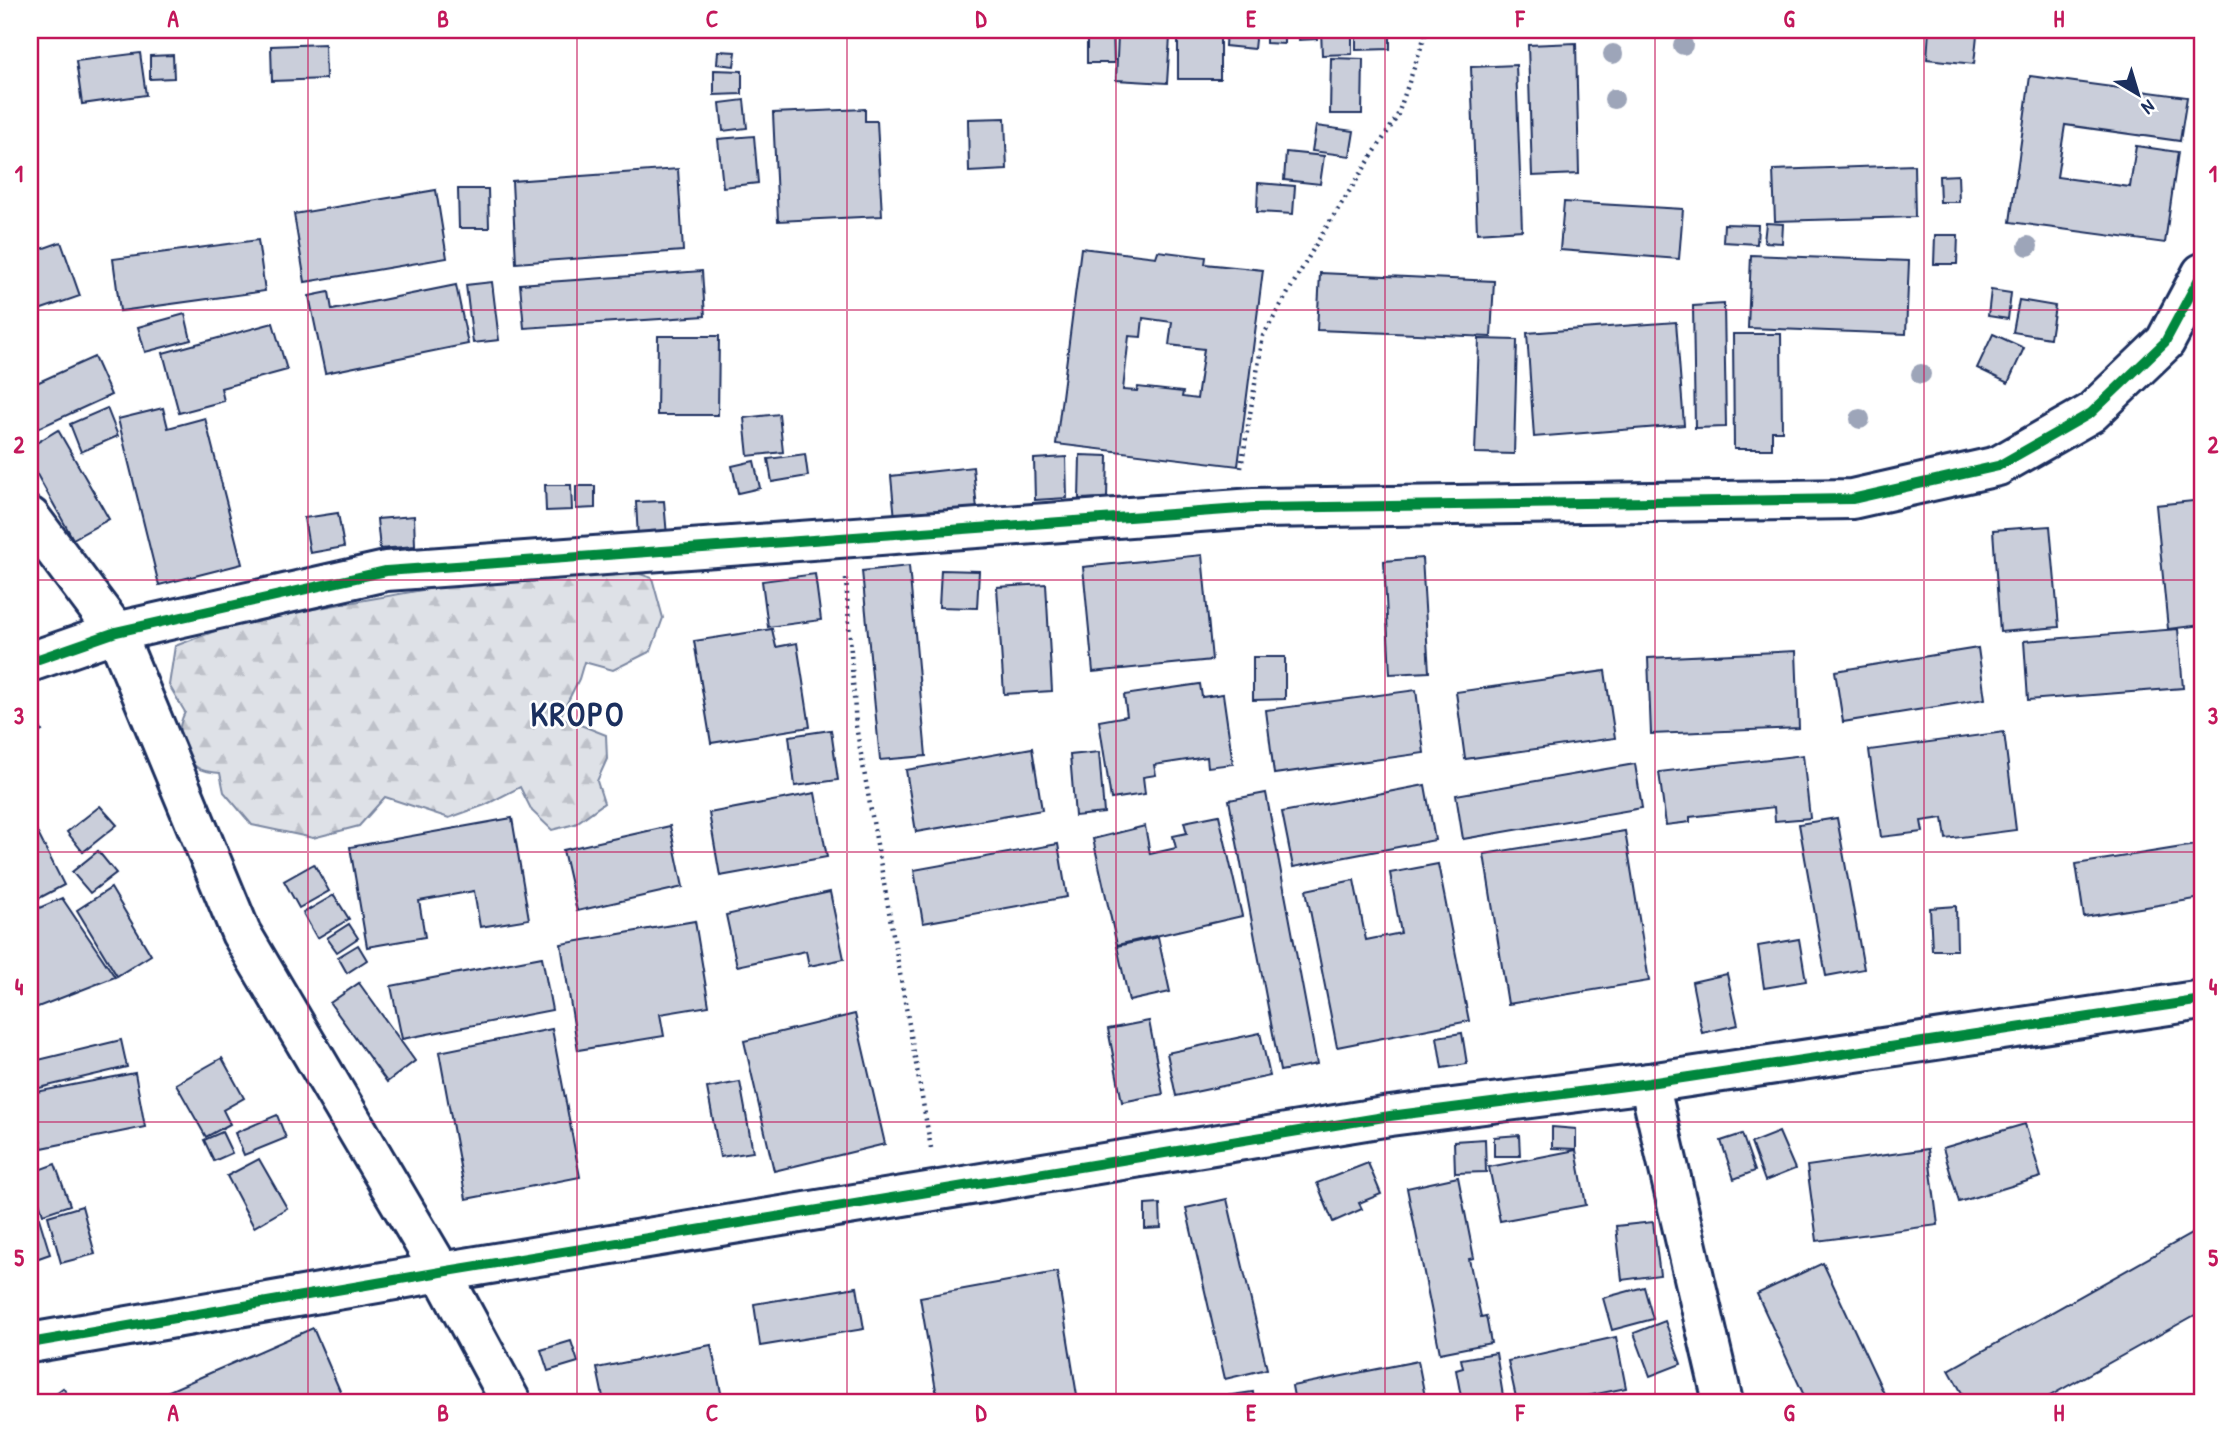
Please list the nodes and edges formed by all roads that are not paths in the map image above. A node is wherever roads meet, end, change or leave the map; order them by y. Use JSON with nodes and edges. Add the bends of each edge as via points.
{"nodes":[{"id":1,"x":2202,"y":273,"type":"edge"},
{"id":2,"x":30,"y":517,"type":"edge"},
{"id":3,"x":116,"y":632,"type":"junction"},
{"id":4,"x":30,"y":662,"type":"edge"},
{"id":5,"x":2202,"y":1000,"type":"edge"},
{"id":6,"x":1649,"y":1083,"type":"junction"},
{"id":7,"x":441,"y":1272,"type":"junction"},
{"id":8,"x":30,"y":1343,"type":"edge"},
{"id":9,"x":511,"y":1402,"type":"edge"},
{"id":10,"x":1723,"y":1402,"type":"edge"}],
"edges":[{"from":1,"to":3,"type":"street","via":[[2165,342],[2091,413],[1998,466],[1852,499],[1234,510],[386,571]]},
{"from":2,"to":3,"type":"street"},
{"from":3,"to":4,"type":"street"},
{"from":3,"to":7,"type":"street","via":[[241,933]]},
{"from":5,"to":6,"type":"street"},
{"from":6,"to":7,"type":"street","via":[[1391,1116]]},
{"from":6,"to":10,"type":"street"},
{"from":7,"to":8,"type":"street"},
{"from":7,"to":9,"type":"street"}]}
